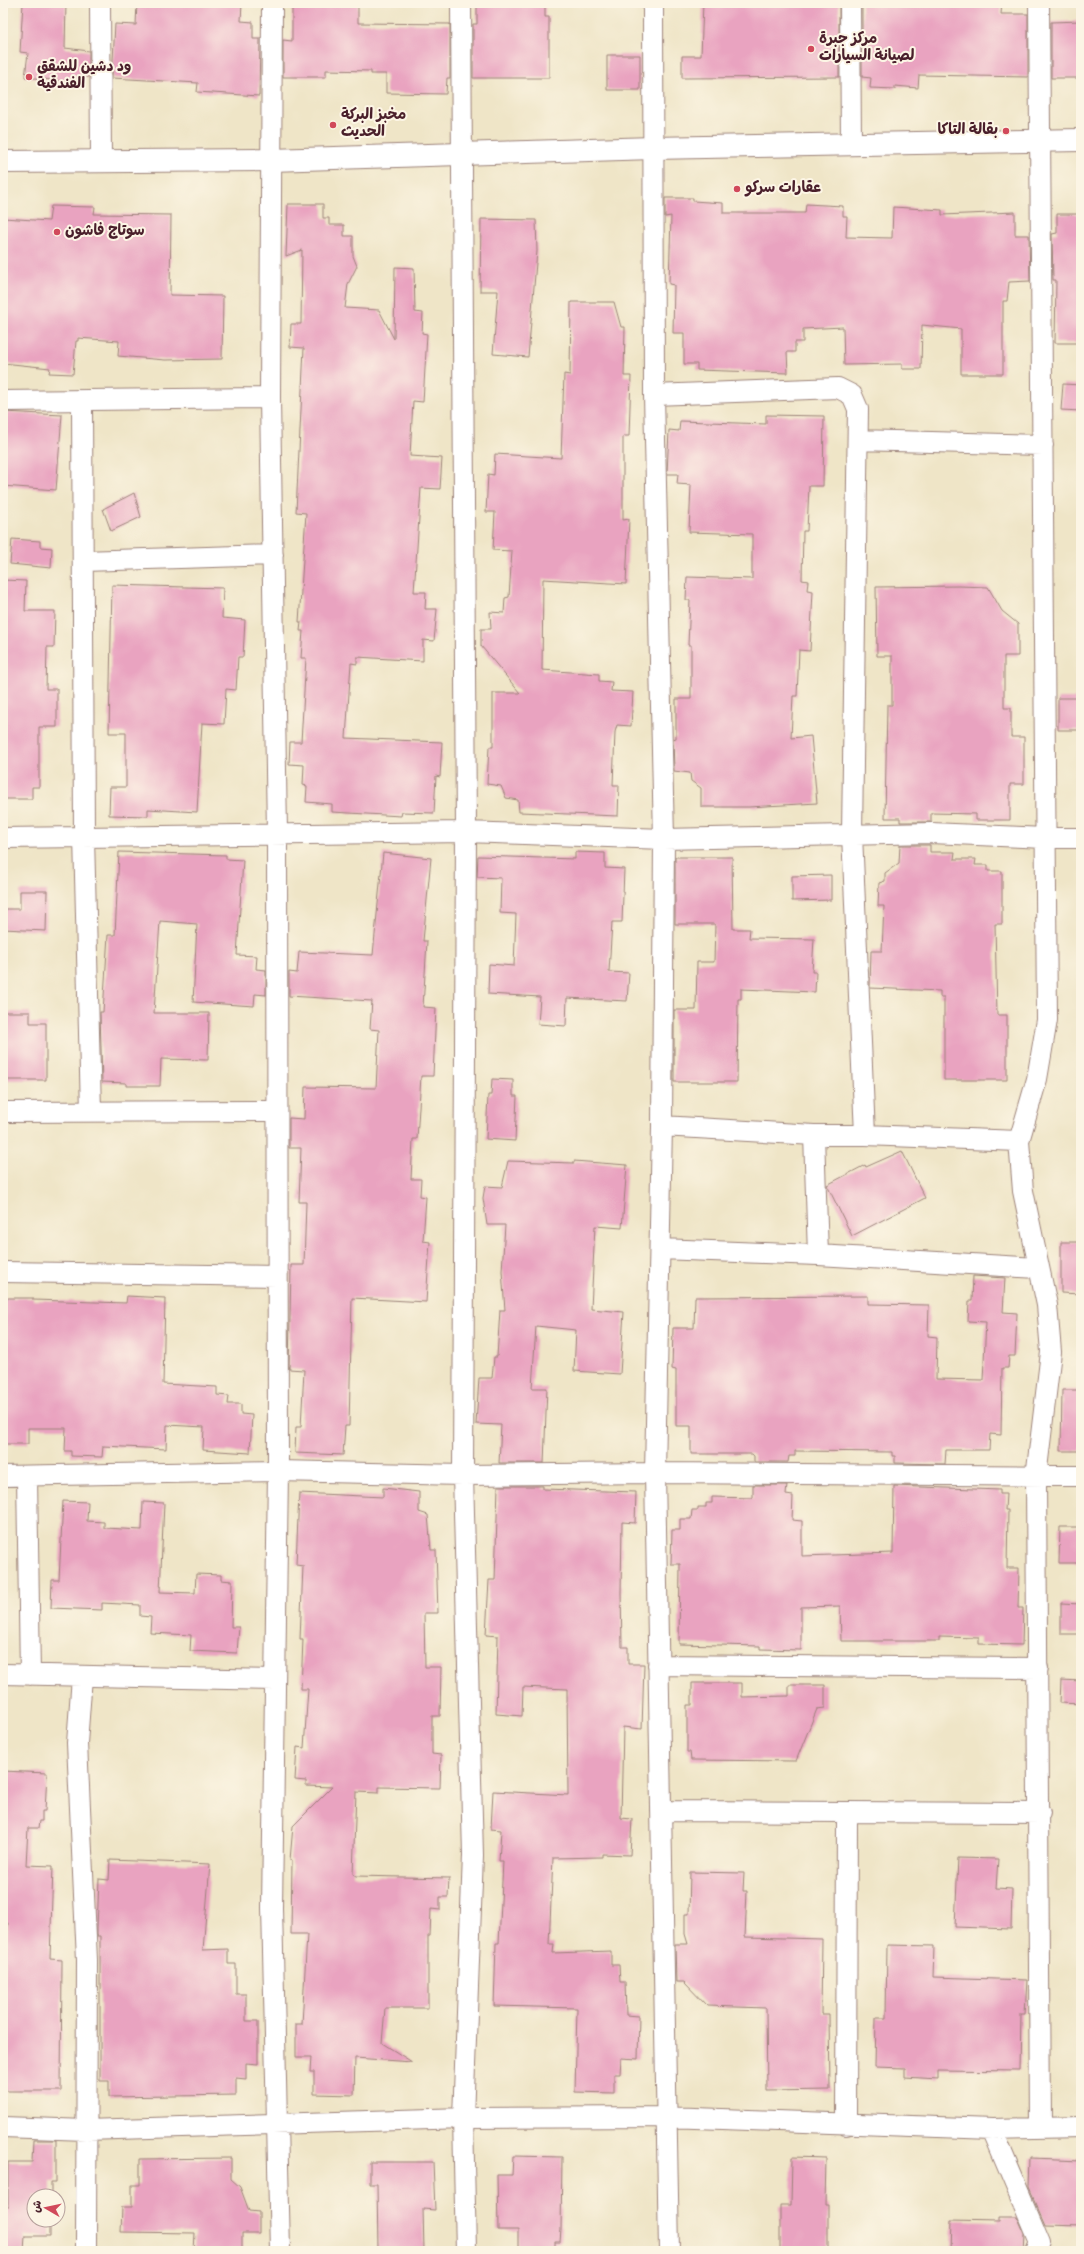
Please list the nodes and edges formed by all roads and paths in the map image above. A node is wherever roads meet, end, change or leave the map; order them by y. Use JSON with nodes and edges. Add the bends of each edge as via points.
{"nodes":[{"id":1,"x":100,"y":3,"type":"edge"},
{"id":2,"x":272,"y":3,"type":"edge"},
{"id":3,"x":461,"y":3,"type":"edge"},
{"id":4,"x":653,"y":3,"type":"edge"},
{"id":5,"x":850,"y":3,"type":"edge"},
{"id":6,"x":1039,"y":3,"type":"edge"},
{"id":7,"x":1081,"y":140,"type":"edge"},
{"id":8,"x":1040,"y":141,"type":"junction"},
{"id":9,"x":851,"y":145,"type":"junction"},
{"id":10,"x":653,"y":148,"type":"junction"},
{"id":11,"x":462,"y":153,"type":"junction"},
{"id":12,"x":271,"y":160,"type":"junction"},
{"id":13,"x":101,"y":161,"type":"junction"},
{"id":14,"x":3,"y":162,"type":"edge"},
{"id":15,"x":654,"y":395,"type":"junction"},
{"id":16,"x":270,"y":398,"type":"junction"},
{"id":17,"x":3,"y":401,"type":"edge"},
{"id":18,"x":82,"y":401,"type":"junction"},
{"id":19,"x":858,"y":440,"type":"junction"},
{"id":20,"x":1043,"y":445,"type":"junction"},
{"id":21,"x":272,"y":556,"type":"junction"},
{"id":22,"x":83,"y":561,"type":"junction"},
{"id":23,"x":466,"y":832,"type":"junction"},
{"id":24,"x":277,"y":833,"type":"junction"},
{"id":25,"x":852,"y":834,"type":"junction"},
{"id":26,"x":84,"y":837,"type":"junction"},
{"id":27,"x":3,"y":838,"type":"edge"},
{"id":28,"x":1045,"y":838,"type":"junction"},
{"id":29,"x":1081,"y":838,"type":"edge"},
{"id":30,"x":664,"y":839,"type":"junction"},
{"id":31,"x":91,"y":1111,"type":"junction"},
{"id":32,"x":277,"y":1111,"type":"junction"},
{"id":33,"x":3,"y":1112,"type":"edge"},
{"id":34,"x":662,"y":1126,"type":"junction"},
{"id":35,"x":814,"y":1135,"type":"junction"},
{"id":36,"x":865,"y":1135,"type":"junction"},
{"id":37,"x":1019,"y":1141,"type":"junction"},
{"id":38,"x":660,"y":1249,"type":"junction"},
{"id":39,"x":818,"y":1255,"type":"junction"},
{"id":40,"x":1038,"y":1268,"type":"junction"},
{"id":41,"x":3,"y":1272,"type":"edge"},
{"id":42,"x":276,"y":1276,"type":"junction"},
{"id":43,"x":278,"y":1471,"type":"junction"},
{"id":44,"x":655,"y":1472,"type":"junction"},
{"id":45,"x":463,"y":1475,"type":"junction"},
{"id":46,"x":3,"y":1476,"type":"edge"},
{"id":47,"x":27,"y":1476,"type":"junction"},
{"id":48,"x":1081,"y":1476,"type":"edge"},
{"id":49,"x":1036,"y":1477,"type":"junction"},
{"id":50,"x":658,"y":1665,"type":"junction"},
{"id":51,"x":1038,"y":1668,"type":"junction"},
{"id":52,"x":3,"y":1674,"type":"edge"},
{"id":53,"x":30,"y":1675,"type":"junction"},
{"id":54,"x":82,"y":1677,"type":"junction"},
{"id":55,"x":274,"y":1680,"type":"junction"},
{"id":56,"x":661,"y":1811,"type":"junction"},
{"id":57,"x":848,"y":1812,"type":"junction"},
{"id":58,"x":1040,"y":1813,"type":"junction"},
{"id":59,"x":668,"y":2117,"type":"junction"},
{"id":60,"x":463,"y":2118,"type":"junction"},
{"id":61,"x":278,"y":2122,"type":"junction"},
{"id":62,"x":846,"y":2125,"type":"junction"},
{"id":63,"x":3,"y":2127,"type":"edge"},
{"id":64,"x":1081,"y":2127,"type":"edge"},
{"id":65,"x":1040,"y":2128,"type":"junction"},
{"id":66,"x":86,"y":2130,"type":"junction"},
{"id":67,"x":992,"y":2130,"type":"junction"},
{"id":68,"x":86,"y":2251,"type":"edge"},
{"id":69,"x":280,"y":2251,"type":"edge"},
{"id":70,"x":466,"y":2251,"type":"edge"},
{"id":71,"x":669,"y":2251,"type":"edge"},
{"id":72,"x":1036,"y":2251,"type":"edge"}],
"edges":[{"from":1,"to":13,"type":"street"},
{"from":2,"to":12,"type":"street"},
{"from":3,"to":11,"type":"street"},
{"from":4,"to":10,"type":"street"},
{"from":5,"to":9,"type":"street"},
{"from":6,"to":8,"type":"street"},
{"from":7,"to":8,"type":"street"},
{"from":8,"to":9,"type":"street"},
{"from":8,"to":20,"type":"street"},
{"from":9,"to":10,"type":"street"},
{"from":10,"to":11,"type":"street"},
{"from":10,"to":15,"type":"street"},
{"from":11,"to":12,"type":"street"},
{"from":11,"to":23,"type":"street"},
{"from":12,"to":13,"type":"street"},
{"from":12,"to":16,"type":"street"},
{"from":13,"to":14,"type":"street"},
{"from":15,"to":19,"type":"street","via":[[838,388],[852,395],[858,409]]},
{"from":15,"to":30,"type":"street"},
{"from":16,"to":18,"type":"street"},
{"from":16,"to":21,"type":"street"},
{"from":17,"to":18,"type":"street"},
{"from":18,"to":22,"type":"street"},
{"from":19,"to":20,"type":"street"},
{"from":19,"to":25,"type":"street"},
{"from":20,"to":28,"type":"street"},
{"from":21,"to":22,"type":"street"},
{"from":21,"to":24,"type":"street"},
{"from":22,"to":26,"type":"street"},
{"from":23,"to":24,"type":"street"},
{"from":23,"to":30,"type":"street"},
{"from":23,"to":45,"type":"street"},
{"from":24,"to":26,"type":"street"},
{"from":24,"to":32,"type":"street"},
{"from":25,"to":28,"type":"street","via":[[931,833]]},
{"from":25,"to":30,"type":"street"},
{"from":25,"to":36,"type":"street"},
{"from":26,"to":27,"type":"street"},
{"from":26,"to":31,"type":"street"},
{"from":28,"to":29,"type":"street"},
{"from":28,"to":37,"type":"street","via":[[1047,1020],[1036,1079]]},
{"from":30,"to":34,"type":"street"},
{"from":31,"to":32,"type":"street"},
{"from":31,"to":33,"type":"street"},
{"from":32,"to":42,"type":"street"},
{"from":34,"to":35,"type":"street"},
{"from":34,"to":38,"type":"street"},
{"from":35,"to":36,"type":"street"},
{"from":35,"to":39,"type":"street"},
{"from":36,"to":37,"type":"street"},
{"from":37,"to":40,"type":"street","via":[[1022,1191]]},
{"from":38,"to":39,"type":"street"},
{"from":38,"to":44,"type":"street"},
{"from":39,"to":40,"type":"street"},
{"from":40,"to":49,"type":"street","via":[[1047,1305],[1051,1352]]},
{"from":41,"to":42,"type":"street"},
{"from":42,"to":43,"type":"street"},
{"from":43,"to":45,"type":"street"},
{"from":43,"to":47,"type":"street"},
{"from":43,"to":55,"type":"street"},
{"from":44,"to":45,"type":"street"},
{"from":44,"to":49,"type":"street"},
{"from":44,"to":50,"type":"street"},
{"from":45,"to":60,"type":"street","via":[[473,1855]]},
{"from":46,"to":47,"type":"street"},
{"from":47,"to":53,"type":"street"},
{"from":48,"to":49,"type":"street"},
{"from":49,"to":51,"type":"street"},
{"from":50,"to":51,"type":"street"},
{"from":50,"to":56,"type":"street"},
{"from":51,"to":58,"type":"street"},
{"from":52,"to":53,"type":"street"},
{"from":53,"to":54,"type":"street"},
{"from":54,"to":55,"type":"street"},
{"from":54,"to":66,"type":"street","via":[[77,1743],[88,1960]]},
{"from":55,"to":61,"type":"street","via":[[272,1908]]},
{"from":56,"to":57,"type":"street"},
{"from":56,"to":59,"type":"street"},
{"from":57,"to":58,"type":"street"},
{"from":57,"to":62,"type":"street"},
{"from":58,"to":65,"type":"street"},
{"from":59,"to":60,"type":"street"},
{"from":59,"to":62,"type":"street"},
{"from":59,"to":71,"type":"street"},
{"from":60,"to":61,"type":"street"},
{"from":60,"to":70,"type":"street"},
{"from":61,"to":66,"type":"street"},
{"from":61,"to":69,"type":"street"},
{"from":62,"to":67,"type":"street"},
{"from":63,"to":66,"type":"street"},
{"from":64,"to":65,"type":"street"},
{"from":65,"to":67,"type":"street"},
{"from":66,"to":68,"type":"street"},
{"from":67,"to":72,"type":"street","via":[[1040,2242]]}]}
